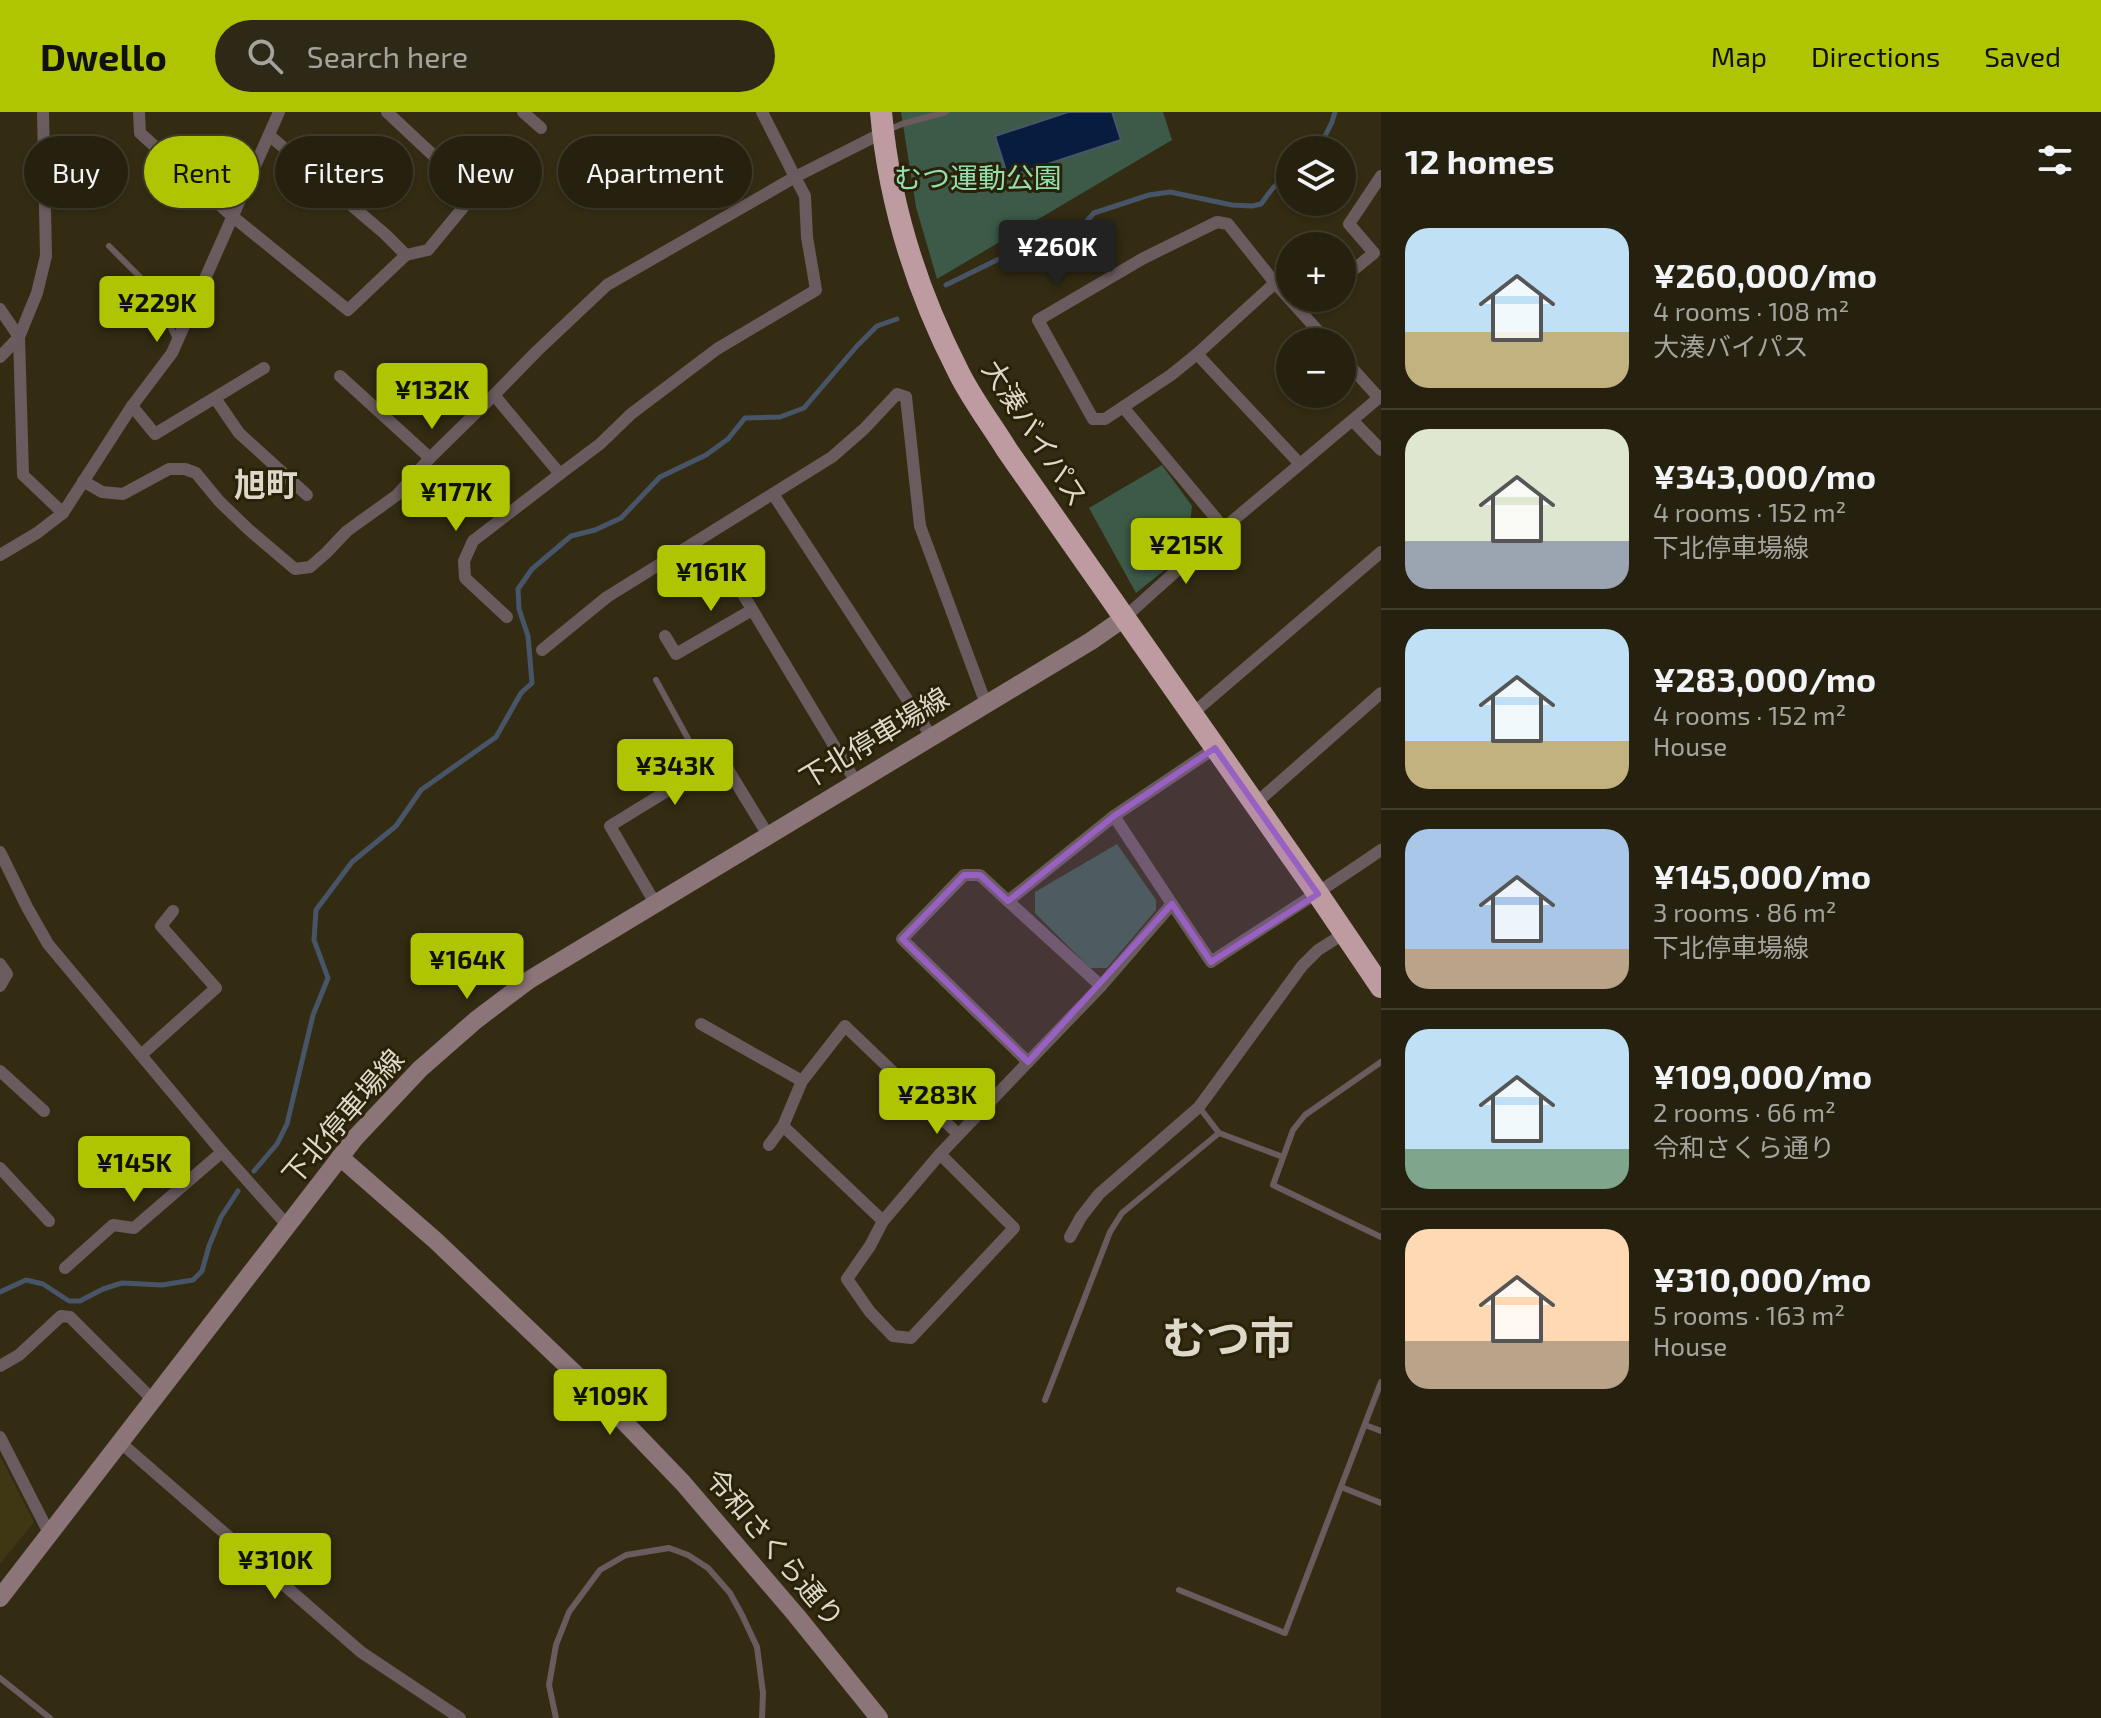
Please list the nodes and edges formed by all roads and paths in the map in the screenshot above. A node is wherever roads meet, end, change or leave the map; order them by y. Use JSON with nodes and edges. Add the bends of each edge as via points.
{"nodes":[{"id":1,"x":43,"y":112,"type":"edge"},
{"id":2,"x":139,"y":112,"type":"edge"},
{"id":3,"x":279,"y":112,"type":"edge"},
{"id":4,"x":387,"y":112,"type":"edge"},
{"id":5,"x":523,"y":112,"type":"edge"},
{"id":6,"x":762,"y":112,"type":"edge"},
{"id":7,"x":946,"y":112,"type":"edge"},
{"id":8,"x":882,"y":122,"type":"edge"},
{"id":9,"x":541,"y":128,"type":"dead end"},
{"id":10,"x":270,"y":136,"type":"junction"},
{"id":11,"x":1381,"y":176,"type":"edge"},
{"id":12,"x":795,"y":177,"type":"junction"},
{"id":13,"x":232,"y":216,"type":"junction"},
{"id":14,"x":1356,"y":232,"type":"edge"},
{"id":15,"x":1356,"y":232,"type":"edge"},
{"id":16,"x":109,"y":246,"type":"dead end"},
{"id":17,"x":406,"y":255,"type":"junction"},
{"id":18,"x":1356,"y":268,"type":"edge"},
{"id":19,"x":1275,"y":283,"type":"joint"},
{"id":20,"x":0,"y":309,"type":"edge"},
{"id":21,"x":1302,"y":312,"type":"edge"},
{"id":22,"x":1316,"y":328,"type":"edge"},
{"id":23,"x":19,"y":337,"type":"junction"},
{"id":24,"x":177,"y":342,"type":"junction"},
{"id":25,"x":1197,"y":354,"type":"junction"},
{"id":26,"x":0,"y":357,"type":"edge"},
{"id":27,"x":264,"y":368,"type":"dead end"},
{"id":28,"x":1356,"y":372,"type":"edge"},
{"id":29,"x":340,"y":376,"type":"dead end"},
{"id":30,"x":494,"y":395,"type":"junction"},
{"id":31,"x":1380,"y":397,"type":"edge"},
{"id":32,"x":215,"y":398,"type":"junction"},
{"id":33,"x":132,"y":406,"type":"junction"},
{"id":34,"x":1123,"y":407,"type":"junction"},
{"id":35,"x":1353,"y":421,"type":"junction"},
{"id":36,"x":1381,"y":450,"type":"edge"},
{"id":37,"x":430,"y":458,"type":"junction"},
{"id":38,"x":1299,"y":463,"type":"junction"},
{"id":39,"x":560,"y":474,"type":"junction"},
{"id":40,"x":83,"y":481,"type":"junction"},
{"id":41,"x":773,"y":494,"type":"junction"},
{"id":42,"x":307,"y":495,"type":"dead end"},
{"id":43,"x":63,"y":513,"type":"junction"},
{"id":44,"x":1224,"y":528,"type":"junction"},
{"id":45,"x":1381,"y":552,"type":"edge"},
{"id":46,"x":0,"y":555,"type":"edge"},
{"id":47,"x":738,"y":586,"type":"dead end"},
{"id":48,"x":752,"y":610,"type":"junction"},
{"id":49,"x":507,"y":617,"type":"dead end"},
{"id":50,"x":1124,"y":618,"type":"junction"},
{"id":51,"x":665,"y":636,"type":"dead end"},
{"id":52,"x":542,"y":650,"type":"dead end"},
{"id":53,"x":656,"y":680,"type":"dead end"},
{"id":54,"x":1381,"y":693,"type":"edge"},
{"id":55,"x":986,"y":704,"type":"junction"},
{"id":56,"x":1192,"y":714,"type":"junction"},
{"id":57,"x":931,"y":736,"type":"junction"},
{"id":58,"x":1215,"y":748,"type":"junction"},
{"id":59,"x":704,"y":768,"type":"junction"},
{"id":60,"x":856,"y":782,"type":"junction"},
{"id":61,"x":1255,"y":804,"type":"junction"},
{"id":62,"x":1114,"y":816,"type":"junction"},
{"id":63,"x":768,"y":835,"type":"junction"},
{"id":64,"x":1381,"y":850,"type":"edge"},
{"id":65,"x":2,"y":858,"type":"edge"},
{"id":66,"x":0,"y":881,"type":"edge"},
{"id":67,"x":1318,"y":894,"type":"junction"},
{"id":68,"x":1008,"y":901,"type":"junction"},
{"id":69,"x":655,"y":903,"type":"junction"},
{"id":70,"x":1172,"y":904,"type":"junction"},
{"id":71,"x":173,"y":911,"type":"dead end"},
{"id":72,"x":1345,"y":933,"type":"junction"},
{"id":73,"x":0,"y":964,"type":"edge"},
{"id":74,"x":0,"y":986,"type":"edge"},
{"id":75,"x":1101,"y":986,"type":"junction"},
{"id":76,"x":1381,"y":987,"type":"edge"},
{"id":77,"x":701,"y":1024,"type":"dead end"},
{"id":78,"x":141,"y":1055,"type":"junction"},
{"id":79,"x":1028,"y":1062,"type":"junction"},
{"id":80,"x":1381,"y":1062,"type":"edge"},
{"id":81,"x":0,"y":1071,"type":"edge"},
{"id":82,"x":802,"y":1081,"type":"junction"},
{"id":83,"x":1199,"y":1107,"type":"junction"},
{"id":84,"x":44,"y":1111,"type":"dead end"},
{"id":85,"x":783,"y":1126,"type":"junction"},
{"id":86,"x":1219,"y":1133,"type":"junction"},
{"id":87,"x":958,"y":1134,"type":"junction"},
{"id":88,"x":769,"y":1145,"type":"dead end"},
{"id":89,"x":222,"y":1152,"type":"junction"},
{"id":90,"x":940,"y":1154,"type":"junction"},
{"id":91,"x":340,"y":1157,"type":"junction"},
{"id":92,"x":1283,"y":1157,"type":"junction"},
{"id":93,"x":0,"y":1168,"type":"edge"},
{"id":94,"x":49,"y":1221,"type":"dead end"},
{"id":95,"x":883,"y":1221,"type":"junction"},
{"id":96,"x":287,"y":1225,"type":"junction"},
{"id":97,"x":1070,"y":1237,"type":"dead end"},
{"id":98,"x":1381,"y":1237,"type":"edge"},
{"id":99,"x":65,"y":1268,"type":"dead end"},
{"id":100,"x":0,"y":1366,"type":"edge"},
{"id":101,"x":1381,"y":1382,"type":"edge"},
{"id":102,"x":153,"y":1400,"type":"junction"},
{"id":103,"x":1045,"y":1400,"type":"dead end"},
{"id":104,"x":1365,"y":1425,"type":"junction"},
{"id":105,"x":1381,"y":1431,"type":"edge"},
{"id":106,"x":0,"y":1437,"type":"edge"},
{"id":107,"x":121,"y":1443,"type":"junction"},
{"id":108,"x":1341,"y":1487,"type":"junction"},
{"id":109,"x":1381,"y":1503,"type":"edge"},
{"id":110,"x":50,"y":1535,"type":"junction"},
{"id":111,"x":1179,"y":1590,"type":"dead end"},
{"id":112,"x":0,"y":1598,"type":"edge"},
{"id":113,"x":0,"y":1678,"type":"edge"},
{"id":114,"x":50,"y":1718,"type":"edge"},
{"id":115,"x":460,"y":1718,"type":"edge"},
{"id":116,"x":556,"y":1718,"type":"edge"},
{"id":117,"x":762,"y":1718,"type":"edge"},
{"id":118,"x":879,"y":1718,"type":"edge"}],
"edges":[{"from":1,"to":23,"type":"street","via":[[46,256]]},
{"from":2,"to":13,"type":"street","via":[[140,133]]},
{"from":3,"to":10,"type":"street"},
{"from":4,"to":17,"type":"street","via":[[465,189],[466,204],[428,250]]},
{"from":5,"to":9,"type":"street"},
{"from":6,"to":12,"type":"street"},
{"from":7,"to":8,"type":"lane","via":[[902,124]]},
{"from":8,"to":12,"type":"street"},
{"from":8,"to":50,"type":"highway","name":"大湊バイパス","via":[[908,251],[959,374]]},
{"from":10,"to":13,"type":"street"},
{"from":10,"to":17,"type":"street"},
{"from":11,"to":15,"type":"street","via":[[1349,224]]},
{"from":12,"to":30,"type":"street","via":[[607,285]]},
{"from":12,"to":39,"type":"street","via":[[805,196],[816,290],[717,349]]},
{"from":13,"to":17,"type":"street","via":[[348,310]]},
{"from":13,"to":24,"type":"street"},
{"from":14,"to":18,"type":"street","via":[[1374,253]]},
{"from":16,"to":24,"type":"lane","via":[[154,291]]},
{"from":19,"to":25,"type":"street"},
{"from":19,"to":34,"type":"street","via":[[1228,224],[1217,222],[1038,320],[1093,419],[1105,419]]},
{"from":20,"to":23,"type":"street"},
{"from":21,"to":22,"type":"street"},
{"from":23,"to":26,"type":"street"},
{"from":23,"to":43,"type":"street","via":[[23,475]]},
{"from":24,"to":33,"type":"street"},
{"from":25,"to":34,"type":"street"},
{"from":25,"to":38,"type":"street"},
{"from":27,"to":32,"type":"street"},
{"from":28,"to":31,"type":"street"},
{"from":29,"to":37,"type":"street"},
{"from":30,"to":37,"type":"street"},
{"from":30,"to":39,"type":"street"},
{"from":31,"to":35,"type":"street"},
{"from":32,"to":33,"type":"street","via":[[155,434]]},
{"from":32,"to":42,"type":"street","via":[[239,433]]},
{"from":33,"to":40,"type":"street"},
{"from":34,"to":44,"type":"street"},
{"from":35,"to":36,"type":"street"},
{"from":35,"to":38,"type":"street"},
{"from":37,"to":40,"type":"street","via":[[397,495],[347,531],[310,567],[295,569],[219,501],[196,473],[169,469],[123,494],[102,492]]},
{"from":38,"to":44,"type":"street"},
{"from":39,"to":49,"type":"street","via":[[473,541],[464,561],[465,578]]},
{"from":40,"to":43,"type":"street"},
{"from":41,"to":52,"type":"street","via":[[607,597]]},
{"from":41,"to":55,"type":"street","via":[[832,457],[897,394],[906,397],[920,526]]},
{"from":41,"to":57,"type":"street"},
{"from":43,"to":46,"type":"street"},
{"from":44,"to":50,"type":"street"},
{"from":45,"to":56,"type":"street"},
{"from":47,"to":48,"type":"street"},
{"from":48,"to":51,"type":"street","via":[[676,654]]},
{"from":48,"to":60,"type":"street"},
{"from":50,"to":55,"type":"main road","name":"下北停車場線"},
{"from":50,"to":56,"type":"highway","name":"大湊バイパス"},
{"from":53,"to":59,"type":"lane"},
{"from":54,"to":61,"type":"street"},
{"from":55,"to":57,"type":"main road","name":"下北停車場線"},
{"from":56,"to":58,"type":"highway","name":"大湊バイパス"},
{"from":57,"to":60,"type":"main road","name":"下北停車場線"},
{"from":58,"to":61,"type":"highway","name":"大湊バイパス"},
{"from":58,"to":62,"type":"street"},
{"from":59,"to":63,"type":"street","via":[[721,758]]},
{"from":59,"to":69,"type":"street","via":[[610,826]]},
{"from":60,"to":63,"type":"main road","name":"下北停車場線"},
{"from":61,"to":67,"type":"highway","name":"大湊バイパス"},
{"from":62,"to":68,"type":"street"},
{"from":62,"to":70,"type":"street"},
{"from":63,"to":69,"type":"main road","name":"下北停車場線"},
{"from":64,"to":67,"type":"street"},
{"from":65,"to":66,"type":"street"},
{"from":65,"to":78,"type":"street","via":[[48,944]]},
{"from":67,"to":70,"type":"street","via":[[1211,962]]},
{"from":67,"to":72,"type":"highway","name":"大湊バイパス"},
{"from":68,"to":75,"type":"street"},
{"from":68,"to":79,"type":"street","via":[[980,875],[964,875],[902,939]]},
{"from":69,"to":91,"type":"main road","name":"下北停車場線","via":[[529,980],[476,1020],[420,1069]]},
{"from":70,"to":75,"type":"street"},
{"from":71,"to":78,"type":"street","via":[[161,926],[216,988]]},
{"from":72,"to":76,"type":"highway","name":"大湊バイパス"},
{"from":72,"to":83,"type":"street","via":[[1302,966]]},
{"from":73,"to":74,"type":"street","via":[[7,974]]},
{"from":75,"to":79,"type":"street"},
{"from":77,"to":82,"type":"street"},
{"from":78,"to":89,"type":"street"},
{"from":79,"to":87,"type":"street"},
{"from":80,"to":92,"type":"lane","via":[[1305,1115]]},
{"from":81,"to":84,"type":"street"},
{"from":82,"to":85,"type":"street"},
{"from":82,"to":87,"type":"street","via":[[845,1026]]},
{"from":83,"to":86,"type":"lane"},
{"from":83,"to":97,"type":"street","via":[[1099,1194]]},
{"from":85,"to":88,"type":"street"},
{"from":85,"to":95,"type":"street"},
{"from":86,"to":92,"type":"lane"},
{"from":86,"to":103,"type":"lane","via":[[1122,1213]]},
{"from":87,"to":90,"type":"street"},
{"from":89,"to":96,"type":"street"},
{"from":89,"to":99,"type":"street","via":[[134,1228],[113,1225]]},
{"from":90,"to":95,"type":"street"},
{"from":90,"to":95,"type":"street","via":[[1014,1228],[911,1338],[893,1336],[847,1279]]},
{"from":91,"to":96,"type":"main road","name":"下北停車場線"},
{"from":91,"to":118,"type":"main road","name":"令和さくら通り","via":[[436,1241],[683,1483]]},
{"from":92,"to":98,"type":"lane","via":[[1273,1185]]},
{"from":93,"to":94,"type":"street"},
{"from":96,"to":102,"type":"main road","name":"下北停車場線"},
{"from":100,"to":102,"type":"street","via":[[61,1316],[70,1317]]},
{"from":101,"to":104,"type":"lane"},
{"from":102,"to":107,"type":"main road","name":"下北停車場線"},
{"from":104,"to":105,"type":"lane"},
{"from":104,"to":108,"type":"lane"},
{"from":106,"to":110,"type":"street"},
{"from":107,"to":110,"type":"main road","name":"下北停車場線"},
{"from":107,"to":115,"type":"street","via":[[361,1652]]},
{"from":108,"to":109,"type":"lane"},
{"from":108,"to":111,"type":"lane","via":[[1285,1633]]},
{"from":110,"to":112,"type":"main road","name":"下北停車場線"},
{"from":113,"to":114,"type":"lane"},
{"from":116,"to":117,"type":"lane","via":[[549,1685],[569,1612],[600,1570],[626,1555],[669,1548],[708,1568],[730,1593],[757,1647]]}]}
